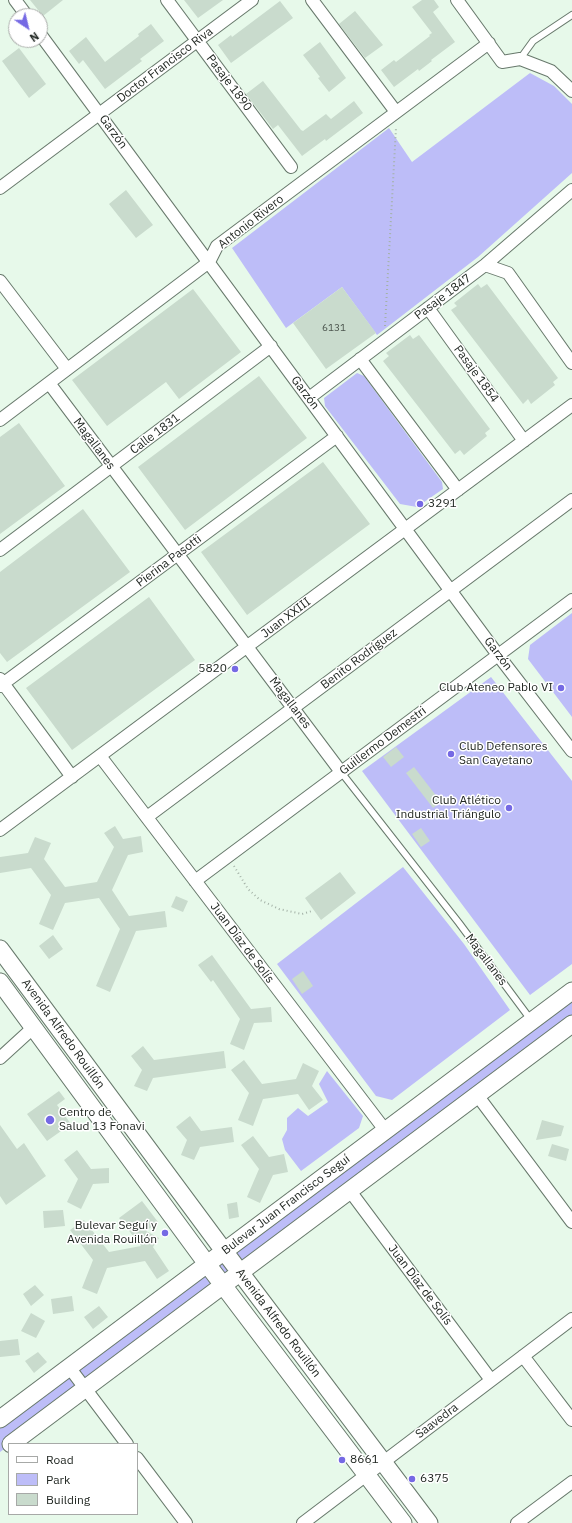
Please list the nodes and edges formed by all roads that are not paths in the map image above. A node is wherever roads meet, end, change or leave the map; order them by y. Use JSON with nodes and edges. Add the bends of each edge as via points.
{"nodes":[{"id":1,"x":167,"y":0,"type":"edge"},
{"id":2,"x":252,"y":0,"type":"edge"},
{"id":3,"x":312,"y":0,"type":"edge"},
{"id":4,"x":457,"y":0,"type":"edge"},
{"id":5,"x":572,"y":16,"type":"edge"},
{"id":6,"x":197,"y":41,"type":"junction"},
{"id":7,"x":489,"y":43,"type":"junction"},
{"id":8,"x":48,"y":45,"type":"edge"},
{"id":9,"x":520,"y":59,"type":"junction"},
{"id":10,"x":572,"y":90,"type":"edge"},
{"id":11,"x":396,"y":112,"type":"junction"},
{"id":12,"x":99,"y":114,"type":"junction"},
{"id":13,"x":291,"y":167,"type":"dead end"},
{"id":14,"x":0,"y":188,"type":"edge"},
{"id":15,"x":572,"y":190,"type":"edge"},
{"id":16,"x":209,"y":262,"type":"junction"},
{"id":17,"x":485,"y":265,"type":"junction"},
{"id":18,"x":0,"y":281,"type":"edge"},
{"id":19,"x":428,"y":308,"type":"junction"},
{"id":20,"x":271,"y":346,"type":"junction"},
{"id":21,"x":360,"y":359,"type":"junction"},
{"id":22,"x":572,"y":362,"type":"edge"},
{"id":23,"x":67,"y":369,"type":"junction"},
{"id":24,"x":49,"y":383,"type":"junction"},
{"id":25,"x":309,"y":398,"type":"junction"},
{"id":26,"x":570,"y":412,"type":"edge"},
{"id":27,"x":0,"y":420,"type":"edge"},
{"id":28,"x":337,"y":436,"type":"junction"},
{"id":29,"x":524,"y":441,"type":"junction"},
{"id":30,"x":111,"y":466,"type":"junction"},
{"id":31,"x":458,"y":490,"type":"junction"},
{"id":32,"x":572,"y":500,"type":"edge"},
{"id":33,"x":406,"y":529,"type":"junction"},
{"id":34,"x":0,"y":550,"type":"edge"},
{"id":35,"x":178,"y":554,"type":"junction"},
{"id":36,"x":451,"y":590,"type":"junction"},
{"id":37,"x":572,"y":600,"type":"edge"},
{"id":38,"x":248,"y":646,"type":"junction"},
{"id":39,"x":498,"y":655,"type":"junction"},
{"id":40,"x":1,"y":683,"type":"edge"},
{"id":41,"x":293,"y":708,"type":"junction"},
{"id":42,"x":572,"y":751,"type":"edge"},
{"id":43,"x":100,"y":756,"type":"junction"},
{"id":44,"x":341,"y":772,"type":"junction"},
{"id":45,"x":72,"y":777,"type":"junction"},
{"id":46,"x":147,"y":817,"type":"junction"},
{"id":47,"x":0,"y":830,"type":"edge"},
{"id":48,"x":195,"y":881,"type":"junction"},
{"id":49,"x":0,"y":949,"type":"edge"},
{"id":50,"x":0,"y":982,"type":"edge"},
{"id":51,"x":572,"y":991,"type":"edge"},
{"id":52,"x":531,"y":1021,"type":"junction"},
{"id":53,"x":572,"y":1024,"type":"edge"},
{"id":54,"x":34,"y":1027,"type":"junction"},
{"id":55,"x":0,"y":1058,"type":"edge"},
{"id":56,"x":477,"y":1095,"type":"junction"},
{"id":57,"x":385,"y":1130,"type":"junction"},
{"id":58,"x":350,"y":1191,"type":"junction"},
{"id":59,"x":572,"y":1222,"type":"edge"},
{"id":60,"x":224,"y":1251,"type":"junction"},
{"id":61,"x":207,"y":1264,"type":"junction"},
{"id":62,"x":240,"y":1273,"type":"junction"},
{"id":63,"x":223,"y":1285,"type":"junction"},
{"id":64,"x":572,"y":1319,"type":"edge"},
{"id":65,"x":524,"y":1356,"type":"junction"},
{"id":66,"x":69,"y":1367,"type":"junction"},
{"id":67,"x":491,"y":1380,"type":"junction"},
{"id":68,"x":85,"y":1389,"type":"junction"},
{"id":69,"x":0,"y":1419,"type":"edge"},
{"id":70,"x":572,"y":1420,"type":"edge"},
{"id":71,"x":13,"y":1443,"type":"edge"},
{"id":72,"x":125,"y":1443,"type":"edge"},
{"id":73,"x":138,"y":1459,"type":"edge"},
{"id":74,"x":383,"y":1462,"type":"junction"},
{"id":75,"x":366,"y":1475,"type":"junction"},
{"id":76,"x":572,"y":1482,"type":"edge"},
{"id":77,"x":186,"y":1523,"type":"edge"},
{"id":78,"x":303,"y":1523,"type":"edge"},
{"id":79,"x":403,"y":1523,"type":"edge"},
{"id":80,"x":428,"y":1523,"type":"edge"},
{"id":81,"x":517,"y":1523,"type":"edge"}],
"edges":[{"from":1,"to":6,"type":"street","name":"Pasaje 1890"},
{"from":2,"to":6,"type":"street","name":"Doctor Francisco Riva"},
{"from":3,"to":11,"type":"street"},
{"from":4,"to":7,"type":"street"},
{"from":5,"to":9,"type":"lane","via":[[533,41]]},
{"from":6,"to":12,"type":"street","name":"Doctor Francisco Riva"},
{"from":6,"to":13,"type":"street","name":"Pasaje 1890"},
{"from":7,"to":9,"type":"street","via":[[502,62]]},
{"from":7,"to":11,"type":"street","name":"Antonio Rivero"},
{"from":8,"to":12,"type":"street","name":"Garzón"},
{"from":9,"to":10,"type":"street","via":[[551,71]]},
{"from":11,"to":16,"type":"street","name":"Antonio Rivero","via":[[217,246]]},
{"from":12,"to":14,"type":"street","name":"Doctor Francisco Riva"},
{"from":12,"to":16,"type":"street","name":"Garzón"},
{"from":15,"to":17,"type":"street","name":"Pasaje 1847"},
{"from":16,"to":20,"type":"street","name":"Garzón"},
{"from":16,"to":23,"type":"street","name":"Antonio Rivero"},
{"from":17,"to":19,"type":"street","name":"Pasaje 1847"},
{"from":17,"to":22,"type":"street","via":[[508,273]]},
{"from":18,"to":23,"type":"street"},
{"from":19,"to":21,"type":"street","name":"Pasaje 1847"},
{"from":19,"to":29,"type":"street","name":"Pasaje 1854"},
{"from":20,"to":25,"type":"street","name":"Garzón"},
{"from":20,"to":30,"type":"street","name":"Calle 1831"},
{"from":21,"to":25,"type":"street","name":"Pasaje 1847"},
{"from":21,"to":31,"type":"street"},
{"from":23,"to":24,"type":"street","name":"Antonio Rivero"},
{"from":24,"to":27,"type":"street","name":"Antonio Rivero"},
{"from":24,"to":30,"type":"street","name":"Magallanes"},
{"from":25,"to":28,"type":"street","name":"Garzón"},
{"from":26,"to":29,"type":"street","name":"Juan XXIII"},
{"from":28,"to":33,"type":"street","name":"Garzón"},
{"from":28,"to":35,"type":"street","name":"Pierina Pasotti"},
{"from":29,"to":31,"type":"street","name":"Juan XXIII"},
{"from":30,"to":34,"type":"street","name":"Calle 1831"},
{"from":30,"to":35,"type":"street","name":"Magallanes"},
{"from":31,"to":33,"type":"street","name":"Juan XXIII"},
{"from":32,"to":36,"type":"street","name":"Benito Rodríguez"},
{"from":33,"to":36,"type":"street","name":"Garzón"},
{"from":33,"to":38,"type":"street","name":"Juan XXIII"},
{"from":35,"to":38,"type":"street","name":"Magallanes"},
{"from":35,"to":40,"type":"street","name":"Pierina Pasotti"},
{"from":36,"to":39,"type":"street","name":"Garzón"},
{"from":36,"to":41,"type":"street","name":"Benito Rodríguez"},
{"from":37,"to":39,"type":"street","name":"Guillermo Demestri"},
{"from":38,"to":41,"type":"street","name":"Magallanes"},
{"from":38,"to":43,"type":"street","name":"Juan XXIII"},
{"from":39,"to":42,"type":"street","name":"Garzón"},
{"from":39,"to":44,"type":"street","name":"Guillermo Demestri"},
{"from":40,"to":45,"type":"street"},
{"from":41,"to":44,"type":"street","name":"Magallanes"},
{"from":41,"to":46,"type":"street","name":"Benito Rodríguez"},
{"from":43,"to":45,"type":"street","name":"Juan XXIII"},
{"from":43,"to":46,"type":"street","name":"Juan Díaz de Solís"},
{"from":44,"to":48,"type":"street","name":"Guillermo Demestri"},
{"from":44,"to":52,"type":"lane","name":"Magallanes","via":[[459,923]]},
{"from":45,"to":47,"type":"street","name":"Juan XXIII"},
{"from":46,"to":48,"type":"street","name":"Juan Díaz de Solís"},
{"from":48,"to":57,"type":"street","name":"Juan Díaz de Solís"},
{"from":49,"to":60,"type":"main road","name":"Avenida Alfredo Rouillón"},
{"from":50,"to":54,"type":"main road","name":"Avenida Alfredo Rouillón"},
{"from":51,"to":52,"type":"main road","name":"Bulevar Juan Francisco Seguí"},
{"from":52,"to":57,"type":"main road","name":"Bulevar Juan Francisco Seguí"},
{"from":53,"to":56,"type":"main road"},
{"from":54,"to":55,"type":"street"},
{"from":54,"to":61,"type":"main road","name":"Avenida Alfredo Rouillón"},
{"from":56,"to":58,"type":"main road"},
{"from":56,"to":59,"type":"street"},
{"from":57,"to":60,"type":"main road","name":"Bulevar Juan Francisco Seguí"},
{"from":58,"to":62,"type":"main road"},
{"from":58,"to":67,"type":"street","name":"Juan Díaz de Solís"},
{"from":60,"to":61,"type":"main road","name":"Bulevar Juan Francisco Seguí"},
{"from":60,"to":62,"type":"main road","name":"Avenida Alfredo Rouillón"},
{"from":61,"to":63,"type":"main road","name":"Avenida Alfredo Rouillón"},
{"from":61,"to":66,"type":"main road","name":"Bulevar Juan Francisco Seguí"},
{"from":62,"to":63,"type":"main road"},
{"from":62,"to":74,"type":"main road","name":"Avenida Alfredo Rouillón"},
{"from":63,"to":68,"type":"main road"},
{"from":63,"to":75,"type":"main road","name":"Avenida Alfredo Rouillón"},
{"from":64,"to":65,"type":"street","name":"Saavedra"},
{"from":65,"to":67,"type":"street","name":"Saavedra"},
{"from":65,"to":70,"type":"street"},
{"from":66,"to":68,"type":"street"},
{"from":66,"to":69,"type":"main road","name":"Bulevar Juan Francisco Seguí"},
{"from":67,"to":74,"type":"street","name":"Saavedra"},
{"from":68,"to":71,"type":"main road"},
{"from":68,"to":72,"type":"street"},
{"from":73,"to":77,"type":"street"},
{"from":74,"to":75,"type":"street","name":"Saavedra"},
{"from":74,"to":80,"type":"main road","name":"Avenida Alfredo Rouillón"},
{"from":75,"to":78,"type":"street","name":"Saavedra"},
{"from":75,"to":79,"type":"main road","name":"Avenida Alfredo Rouillón"},
{"from":76,"to":81,"type":"street"}]}
